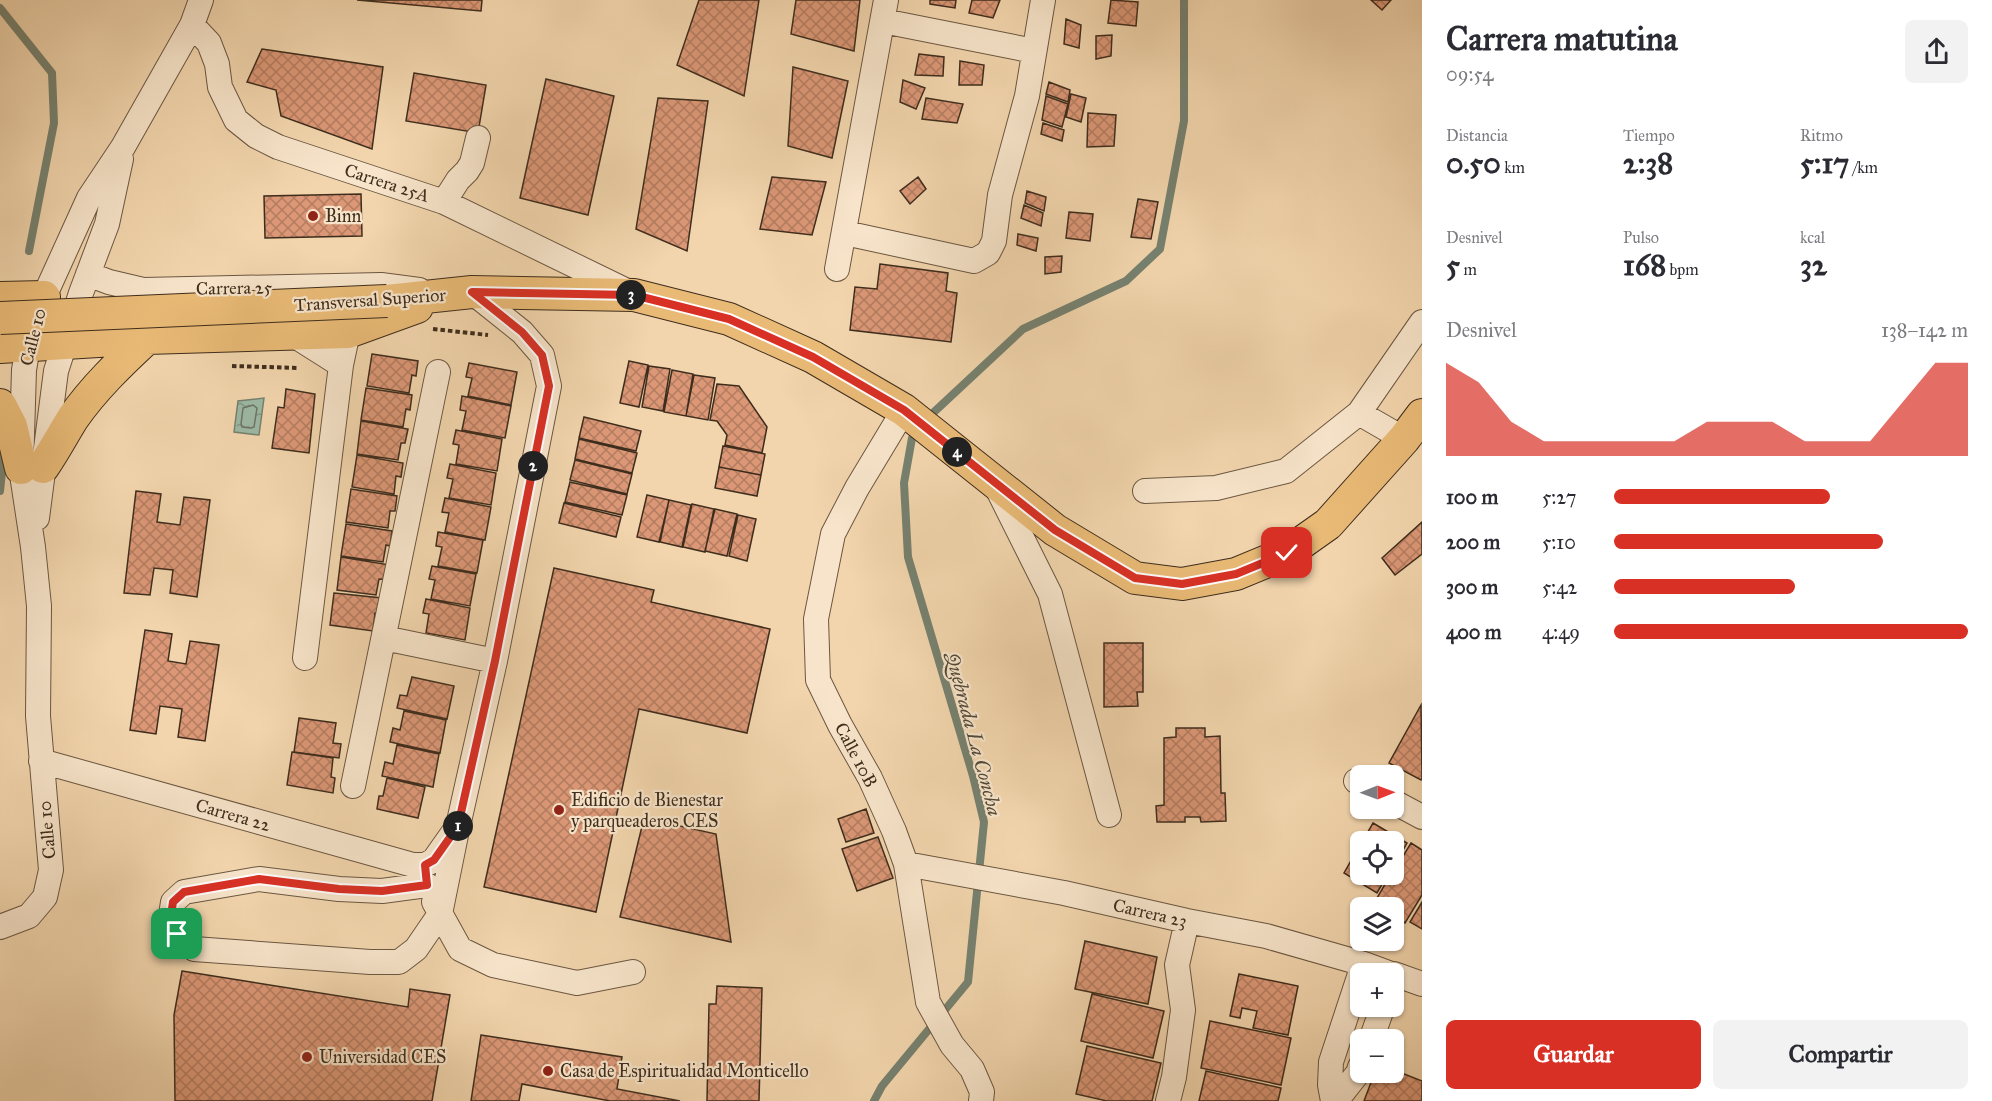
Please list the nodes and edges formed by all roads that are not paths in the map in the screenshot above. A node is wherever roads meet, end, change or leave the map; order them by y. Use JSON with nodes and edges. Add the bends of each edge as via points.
{"nodes":[{"id":1,"x":201,"y":0,"type":"edge"},
{"id":2,"x":1043,"y":0,"type":"edge"},
{"id":3,"x":885,"y":11,"type":"edge"},
{"id":4,"x":192,"y":25,"type":"junction"},
{"id":5,"x":1034,"y":51,"type":"junction"},
{"id":6,"x":478,"y":138,"type":"dead end"},
{"id":7,"x":123,"y":147,"type":"junction"},
{"id":8,"x":444,"y":202,"type":"junction"},
{"id":9,"x":845,"y":233,"type":"junction"},
{"id":10,"x":837,"y":269,"type":"dead end"},
{"id":11,"x":88,"y":274,"type":"junction"},
{"id":12,"x":384,"y":293,"type":"junction"},
{"id":13,"x":462,"y":293,"type":"junction"},
{"id":14,"x":634,"y":295,"type":"junction"},
{"id":15,"x":44,"y":297,"type":"junction"},
{"id":16,"x":0,"y":298,"type":"edge"},
{"id":17,"x":0,"y":318,"type":"edge"},
{"id":18,"x":1422,"y":322,"type":"edge"},
{"id":19,"x":348,"y":332,"type":"junction"},
{"id":20,"x":292,"y":334,"type":"junction"},
{"id":21,"x":147,"y":338,"type":"junction"},
{"id":22,"x":64,"y":344,"type":"junction"},
{"id":23,"x":14,"y":347,"type":"edge"},
{"id":24,"x":341,"y":365,"type":"junction"},
{"id":25,"x":438,"y":372,"type":"dead end"},
{"id":26,"x":0,"y":405,"type":"edge"},
{"id":27,"x":1359,"y":413,"type":"junction"},
{"id":28,"x":917,"y":420,"type":"junction"},
{"id":29,"x":1413,"y":427,"type":"edge"},
{"id":30,"x":32,"y":468,"type":"junction"},
{"id":31,"x":994,"y":482,"type":"junction"},
{"id":32,"x":1145,"y":491,"type":"dead end"},
{"id":33,"x":384,"y":638,"type":"junction"},
{"id":34,"x":304,"y":658,"type":"dead end"},
{"id":35,"x":495,"y":661,"type":"junction"},
{"id":36,"x":41,"y":761,"type":"junction"},
{"id":37,"x":353,"y":786,"type":"dead end"},
{"id":38,"x":1404,"y":807,"type":"edge"},
{"id":39,"x":1109,"y":815,"type":"dead end"},
{"id":40,"x":1422,"y":817,"type":"edge"},
{"id":41,"x":458,"y":826,"type":"junction"},
{"id":42,"x":906,"y":864,"type":"junction"},
{"id":43,"x":426,"y":875,"type":"junction"},
{"id":44,"x":440,"y":914,"type":"junction"},
{"id":45,"x":1187,"y":921,"type":"junction"},
{"id":46,"x":0,"y":927,"type":"edge"},
{"id":47,"x":1350,"y":967,"type":"edge"},
{"id":48,"x":633,"y":972,"type":"dead end"},
{"id":49,"x":1404,"y":979,"type":"edge"},
{"id":50,"x":1422,"y":984,"type":"edge"},
{"id":51,"x":1350,"y":1006,"type":"edge"},
{"id":52,"x":1350,"y":1082,"type":"edge"},
{"id":53,"x":981,"y":1101,"type":"edge"},
{"id":54,"x":1168,"y":1101,"type":"edge"},
{"id":55,"x":1334,"y":1101,"type":"edge"}],
"edges":[{"from":1,"to":4,"type":"street","name":"Calle 10"},
{"from":2,"to":5,"type":"street"},
{"from":3,"to":5,"type":"street"},
{"from":3,"to":9,"type":"street"},
{"from":4,"to":7,"type":"street","name":"Calle 10"},
{"from":4,"to":8,"type":"street","name":"Carrera 25A","via":[[208,43],[217,64],[220,87],[236,120],[256,136],[278,147]]},
{"from":5,"to":9,"type":"street","via":[[1027,96],[1000,195],[994,241],[988,253],[974,261]]},
{"from":6,"to":8,"type":"street","via":[[472,163]]},
{"from":7,"to":11,"type":"street","name":"Calle 10","via":[[107,224]]},
{"from":7,"to":15,"type":"street","name":"Calle 10","via":[[89,198]]},
{"from":8,"to":14,"type":"street","name":"Carrera 25A"},
{"from":9,"to":10,"type":"street"},
{"from":11,"to":12,"type":"street","name":"Carrera 25","via":[[143,290]]},
{"from":11,"to":22,"type":"street","name":"Calle 10"},
{"from":12,"to":13,"type":"main road","name":"Transversal Superior"},
{"from":12,"to":17,"type":"main road","name":"Transversal Superior","bridge":true},
{"from":13,"to":14,"type":"main road","name":"Transversal Superior"},
{"from":13,"to":19,"type":"main road"},
{"from":13,"to":35,"type":"street","via":[[522,332],[542,355],[549,386]]},
{"from":14,"to":28,"type":"main road","name":"Transversal Superior","via":[[729,319],[813,357]]},
{"from":15,"to":16,"type":"main road"},
{"from":15,"to":23,"type":"street","name":"Calle 10"},
{"from":18,"to":27,"type":"street"},
{"from":19,"to":20,"type":"main road"},
{"from":19,"to":24,"type":"street"},
{"from":20,"to":21,"type":"main road"},
{"from":20,"to":24,"type":"street"},
{"from":21,"to":22,"type":"main road"},
{"from":21,"to":30,"type":"main road","via":[[94,392]]},
{"from":22,"to":23,"type":"main road"},
{"from":22,"to":30,"type":"street","name":"Calle 10"},
{"from":23,"to":30,"type":"street","name":"Calle 10","via":[[24,370]]},
{"from":24,"to":34,"type":"street"},
{"from":25,"to":33,"type":"street"},
{"from":26,"to":30,"type":"main road"},
{"from":27,"to":29,"type":"street"},
{"from":27,"to":32,"type":"street","via":[[1286,471],[1216,488]]},
{"from":28,"to":31,"type":"main road","name":"Transversal Superior"},
{"from":28,"to":42,"type":"street","name":"Calle 10B","via":[[857,488],[833,534],[816,619],[818,680],[870,778]]},
{"from":29,"to":31,"type":"main road","name":"Transversal Superior","via":[[1328,524],[1287,553],[1236,574],[1182,584],[1135,578],[1055,530]]},
{"from":30,"to":36,"type":"street","name":"Calle 10"},
{"from":31,"to":39,"type":"street","via":[[1050,594]]},
{"from":33,"to":35,"type":"street"},
{"from":33,"to":37,"type":"street"},
{"from":35,"to":41,"type":"street"},
{"from":36,"to":43,"type":"street","name":"Carrera 22","via":[[413,865]]},
{"from":36,"to":46,"type":"street","name":"Calle 10","via":[[51,870],[45,897],[28,916]]},
{"from":38,"to":40,"type":"street"},
{"from":41,"to":43,"type":"street"},
{"from":41,"to":44,"type":"street"},
{"from":42,"to":45,"type":"street","name":"Carrera 23"},
{"from":42,"to":53,"type":"street","name":"Calle 10B","via":[[928,1002],[952,1045],[972,1069],[982,1092]]},
{"from":43,"to":44,"type":"street"},
{"from":43,"to":44,"type":"street","via":[[382,891],[259,879],[184,892],[173,902],[170,922],[194,949],[399,962],[416,949]]},
{"from":44,"to":48,"type":"street","via":[[460,950],[493,965],[577,983]]},
{"from":45,"to":47,"type":"street","name":"Carrera 23","via":[[1266,936]]},
{"from":45,"to":54,"type":"street","via":[[1177,965],[1183,1010]]},
{"from":49,"to":50,"type":"street","name":"Carrera 23"},
{"from":51,"to":55,"type":"street","via":[[1331,1062]]},
{"from":52,"to":55,"type":"street"}]}
